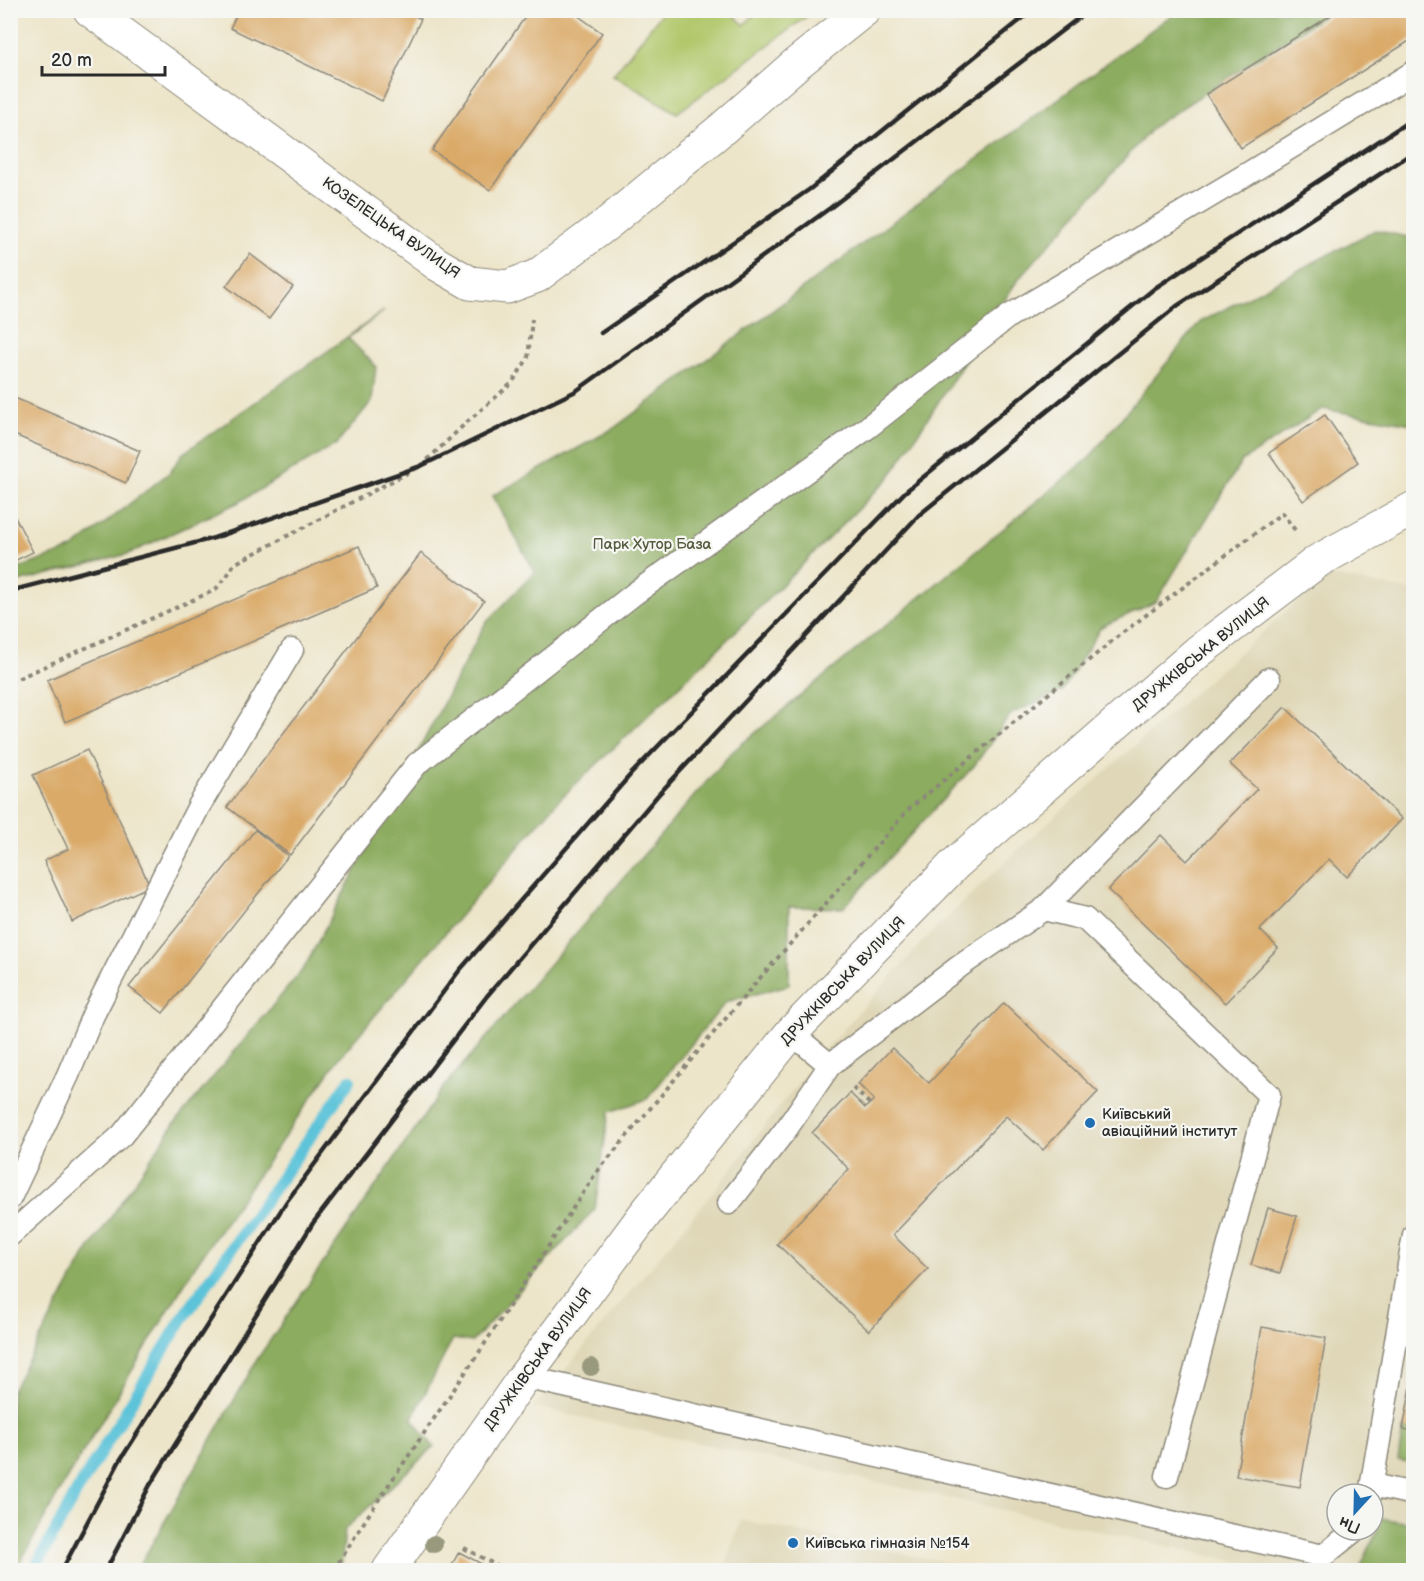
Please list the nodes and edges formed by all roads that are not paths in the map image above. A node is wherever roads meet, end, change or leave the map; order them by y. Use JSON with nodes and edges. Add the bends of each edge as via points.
{"nodes":[{"id":1,"x":90,"y":10,"type":"edge"},
{"id":2,"x":864,"y":10,"type":"edge"},
{"id":3,"x":1413,"y":72,"type":"edge"},
{"id":4,"x":1413,"y":508,"type":"edge"},
{"id":5,"x":292,"y":650,"type":"dead end"},
{"id":6,"x":1269,"y":680,"type":"dead end"},
{"id":7,"x":1044,"y":909,"type":"junction"},
{"id":8,"x":791,"y":1033,"type":"junction"},
{"id":9,"x":830,"y":1065,"type":"junction"},
{"id":10,"x":10,"y":1198,"type":"edge"},
{"id":11,"x":729,"y":1203,"type":"dead end"},
{"id":12,"x":10,"y":1235,"type":"edge"},
{"id":13,"x":1413,"y":1235,"type":"edge"},
{"id":14,"x":524,"y":1377,"type":"junction"},
{"id":15,"x":1167,"y":1476,"type":"dead end"},
{"id":16,"x":1372,"y":1482,"type":"edge"},
{"id":17,"x":1385,"y":1491,"type":"edge"},
{"id":18,"x":1413,"y":1494,"type":"edge"},
{"id":19,"x":1340,"y":1542,"type":"edge"},
{"id":20,"x":389,"y":1570,"type":"edge"}],
"edges":[{"from":1,"to":2,"type":"street","name":"КОЗЕЛЕЦЬКА ВУЛИЦЯ","via":[[437,264],[470,283],[507,287],[537,276],[608,223]]},
{"from":3,"to":12,"type":"lane","via":[[1009,316],[867,428],[634,594],[417,764],[122,1135]]},
{"from":4,"to":8,"type":"street","name":"ДРУЖКІВСЬКА ВУЛИЦЯ","via":[[1318,561],[1199,651],[955,864]]},
{"from":5,"to":10,"type":"lane","via":[[193,817],[93,1015]]},
{"from":6,"to":7,"type":"lane"},
{"from":7,"to":9,"type":"lane","via":[[960,966]]},
{"from":7,"to":15,"type":"lane","via":[[1085,919],[1269,1095]]},
{"from":8,"to":9,"type":"lane"},
{"from":8,"to":14,"type":"street","name":"ДРУЖКІВСЬКА ВУЛИЦЯ","via":[[645,1214]]},
{"from":9,"to":11,"type":"lane"},
{"from":13,"to":16,"type":"lane"},
{"from":14,"to":19,"type":"lane","via":[[1323,1556]]},
{"from":14,"to":20,"type":"street","name":"ДРУЖКІВСЬКА ВУЛИЦЯ"},
{"from":17,"to":18,"type":"lane"}]}
